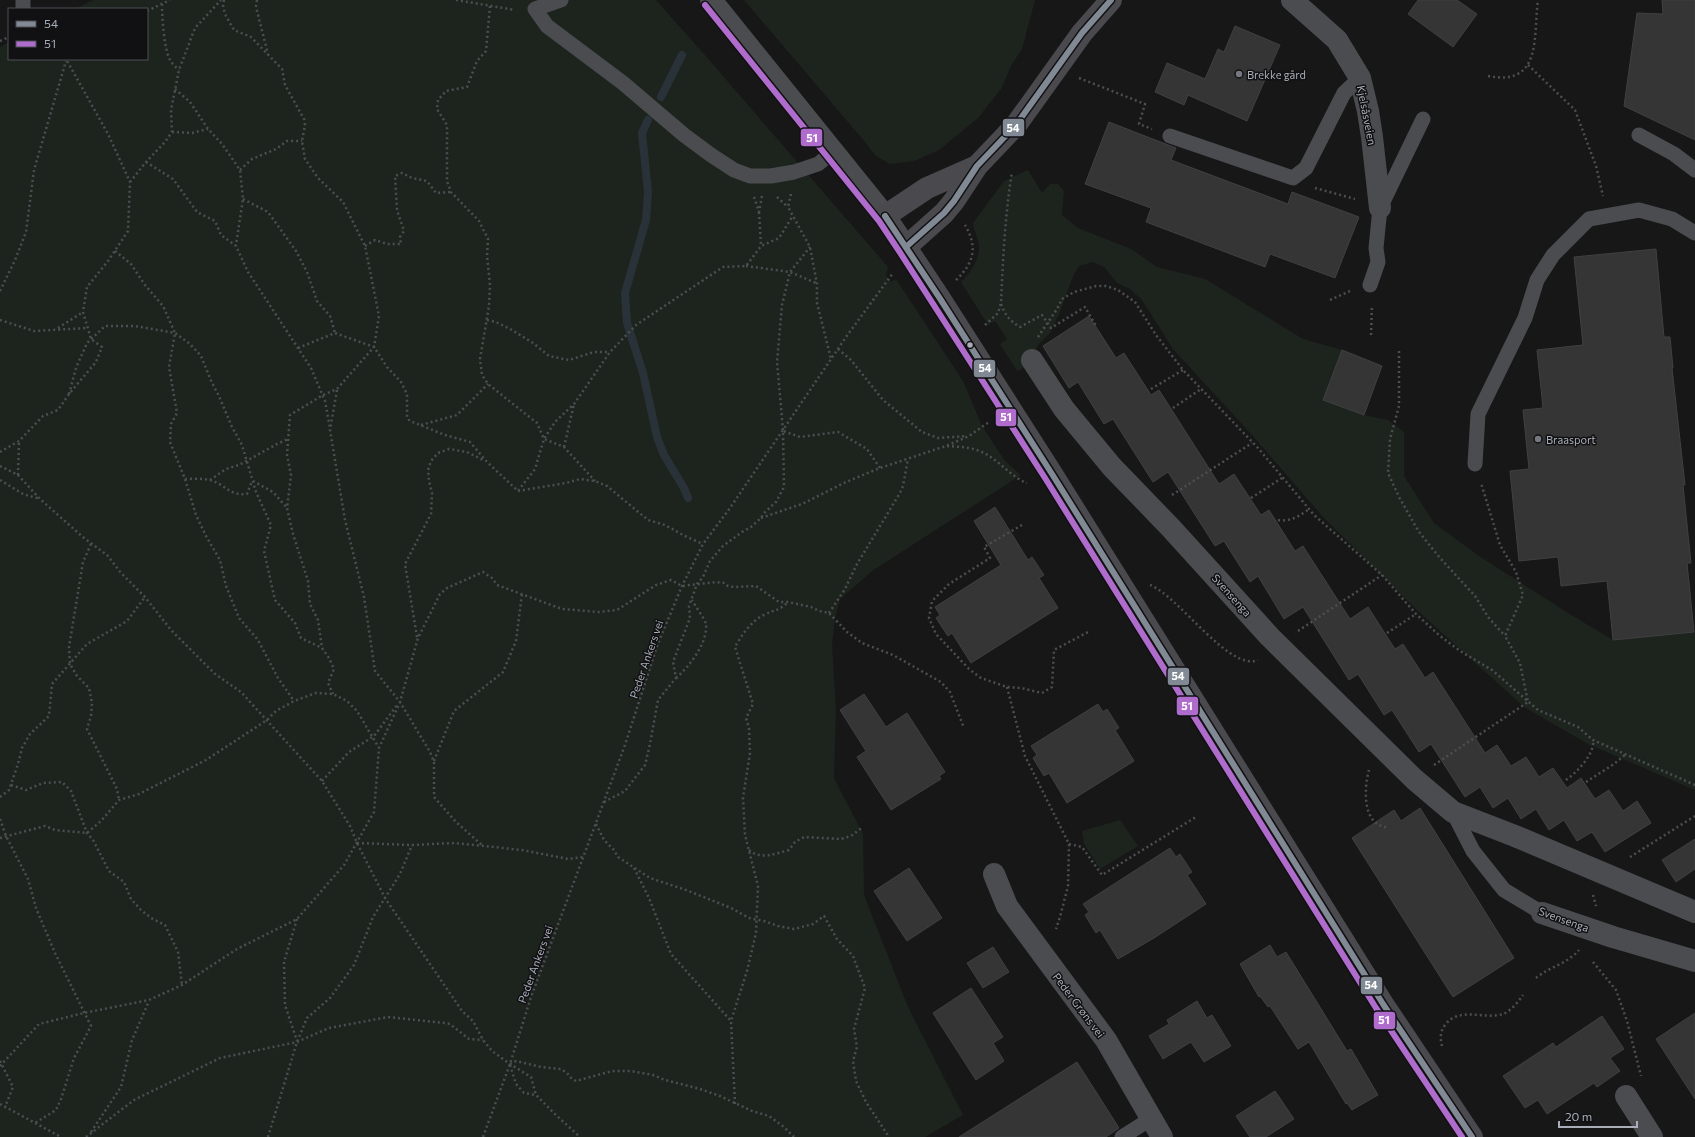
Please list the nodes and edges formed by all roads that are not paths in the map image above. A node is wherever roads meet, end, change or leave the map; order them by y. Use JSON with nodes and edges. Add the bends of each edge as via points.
{"nodes":[{"id":1,"x":560,"y":0,"type":"edge"},
{"id":2,"x":710,"y":0,"type":"edge"},
{"id":3,"x":1111,"y":0,"type":"edge"},
{"id":4,"x":1292,"y":0,"type":"edge"},
{"id":5,"x":1360,"y":78,"type":"junction"},
{"id":6,"x":1423,"y":119,"type":"dead end"},
{"id":7,"x":1639,"y":135,"type":"dead end"},
{"id":8,"x":1170,"y":136,"type":"road end"},
{"id":9,"x":834,"y":152,"type":"junction"},
{"id":10,"x":977,"y":166,"type":"junction"},
{"id":11,"x":1695,"y":170,"type":"edge"},
{"id":12,"x":1380,"y":208,"type":"junction"},
{"id":13,"x":885,"y":216,"type":"junction"},
{"id":14,"x":1695,"y":233,"type":"edge"},
{"id":15,"x":906,"y":247,"type":"junction"},
{"id":16,"x":1363,"y":286,"type":"road end"},
{"id":17,"x":1032,"y":360,"type":"dead end"},
{"id":18,"x":1475,"y":464,"type":"road end"},
{"id":19,"x":1453,"y":812,"type":"junction"},
{"id":20,"x":994,"y":874,"type":"dead end"},
{"id":21,"x":1695,"y":912,"type":"edge"},
{"id":22,"x":1542,"y":913,"type":"joint"},
{"id":23,"x":1695,"y":961,"type":"edge"},
{"id":24,"x":1634,"y":1089,"type":"road end"},
{"id":25,"x":1152,"y":1118,"type":"junction"},
{"id":26,"x":1644,"y":1134,"type":"edge"},
{"id":27,"x":1122,"y":1137,"type":"edge"},
{"id":28,"x":1162,"y":1137,"type":"edge"},
{"id":29,"x":1472,"y":1137,"type":"edge"}],
"edges":[{"from":1,"to":9,"type":"lane","via":[[535,9],[547,26],[623,83],[710,156],[734,170],[750,176],[794,172],[818,164]]},
{"from":2,"to":9,"type":"street"},
{"from":3,"to":10,"type":"main road","via":[[1082,33],[1016,125]]},
{"from":4,"to":5,"type":"street","name":"Kjelsåsveien","via":[[1337,40]]},
{"from":5,"to":8,"type":"lane","via":[[1344,93],[1306,168],[1293,178]]},
{"from":5,"to":12,"type":"street","name":"Kjelsåsveien","via":[[1372,137]]},
{"from":6,"to":12,"type":"lane"},
{"from":7,"to":11,"type":"lane","via":[[1674,154]]},
{"from":9,"to":13,"type":"street"},
{"from":10,"to":13,"type":"main road","via":[[927,188]]},
{"from":10,"to":15,"type":"main road","via":[[944,213]]},
{"from":12,"to":16,"type":"lane","via":[[1376,248],[1378,262]]},
{"from":13,"to":15,"type":"main road"},
{"from":14,"to":18,"type":"lane","via":[[1672,219],[1639,210],[1589,219],[1554,255],[1537,280],[1525,318],[1478,414]]},
{"from":15,"to":29,"type":"main road","via":[[1048,468],[1383,1004]]},
{"from":17,"to":19,"type":"street","name":"Svensenga","via":[[1064,409],[1112,467],[1284,650],[1414,779]]},
{"from":19,"to":21,"type":"street","name":"Svensenga"},
{"from":19,"to":22,"type":"lane","name":"Svensenga","via":[[1473,851],[1504,890]]},
{"from":20,"to":25,"type":"street","name":"Peder Grøns vei","via":[[1007,906],[1106,1040]]},
{"from":22,"to":23,"type":"street","name":"Svensenga"},
{"from":24,"to":26,"type":"street"},
{"from":25,"to":27,"type":"lane"},
{"from":25,"to":28,"type":"street","name":"Peder Grøns vei"}]}
